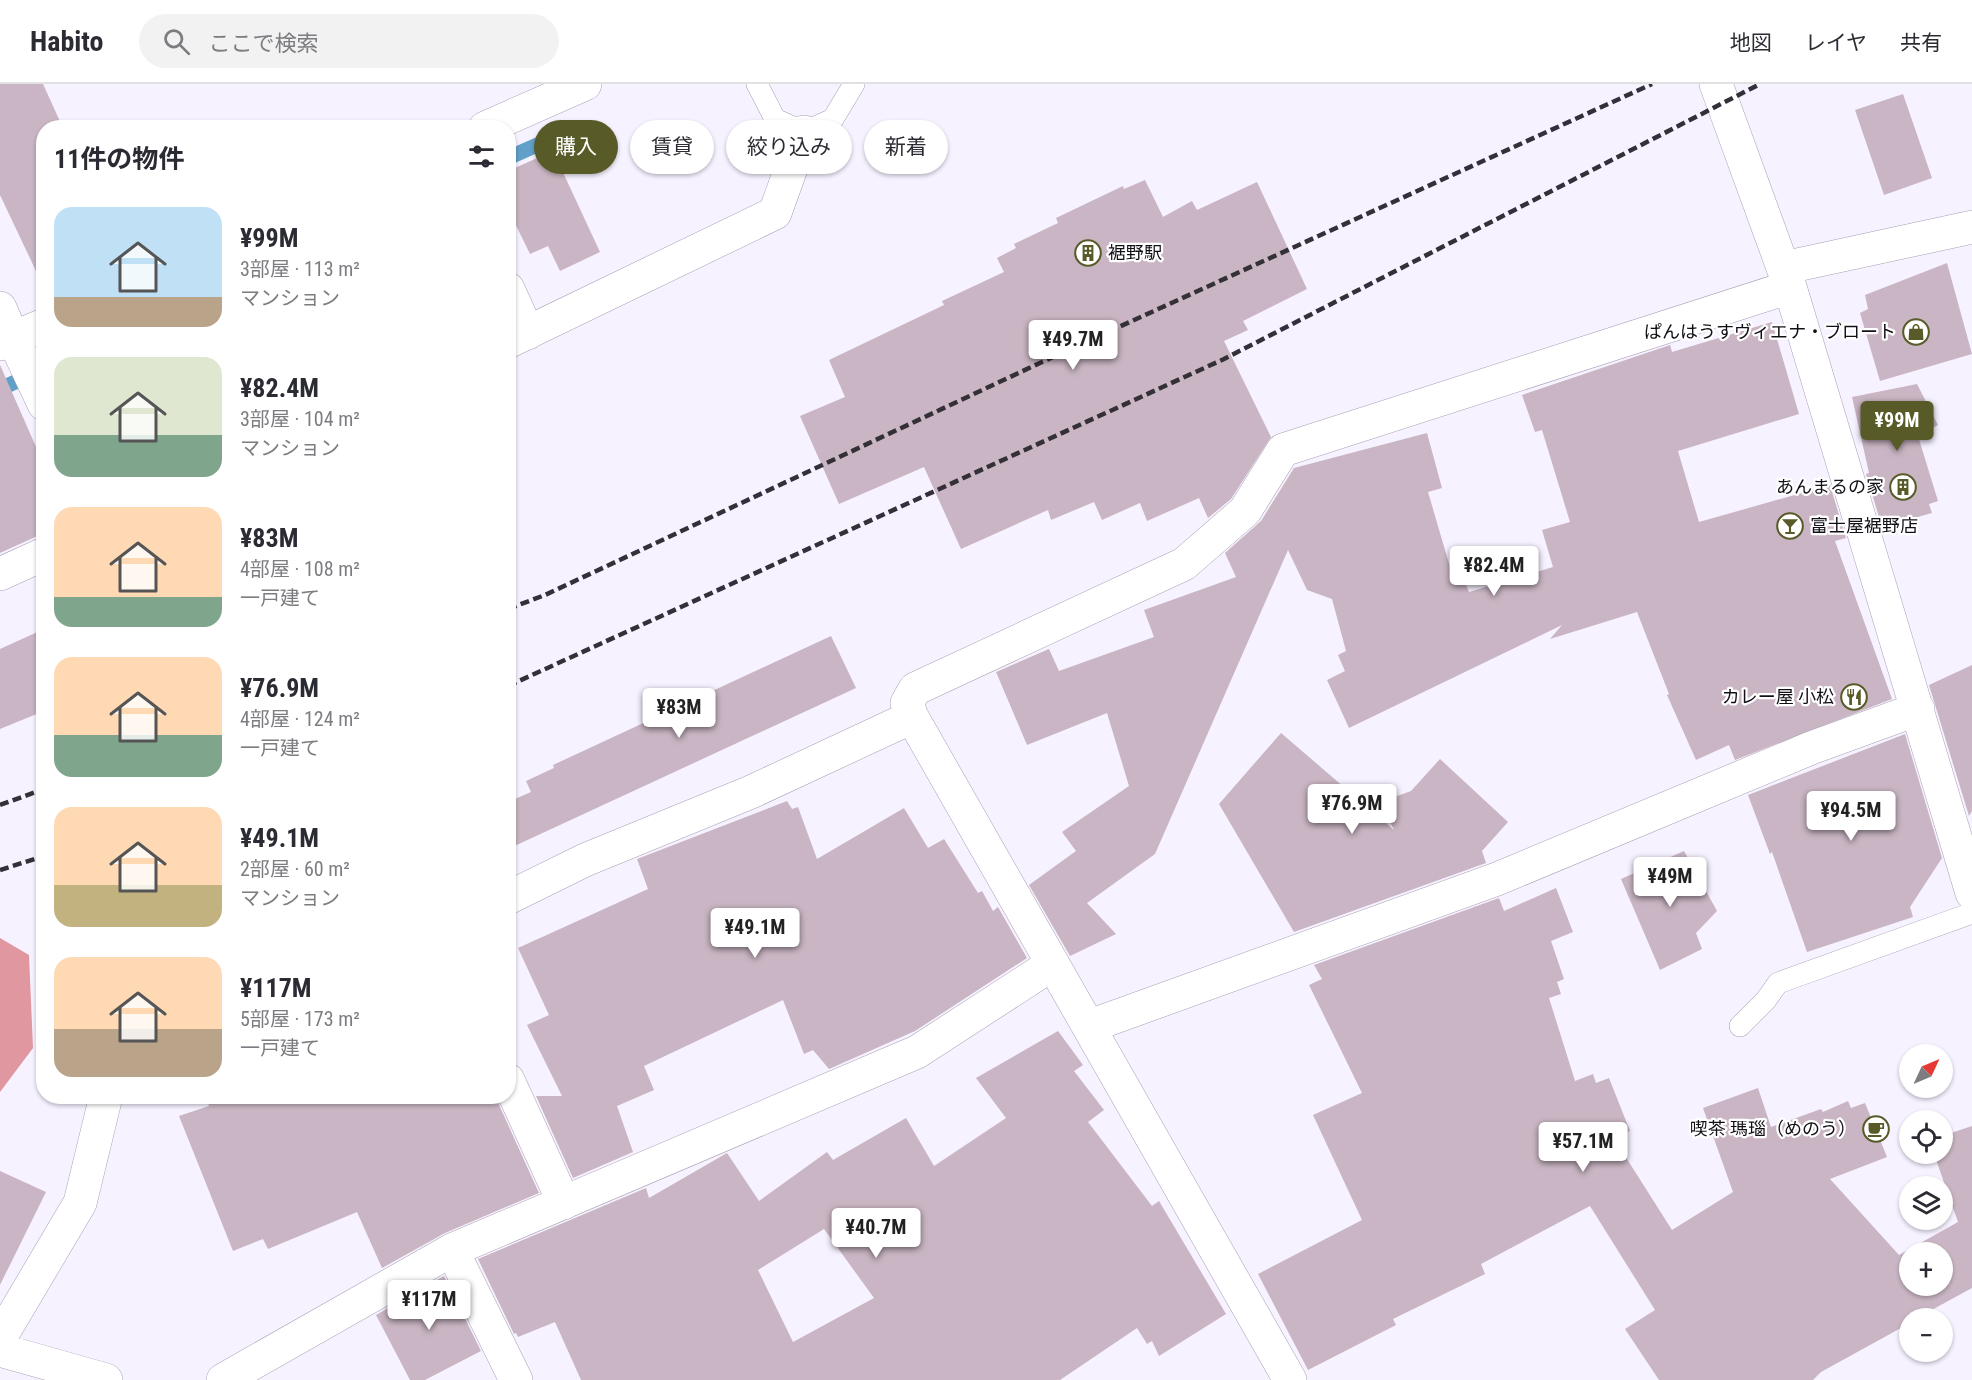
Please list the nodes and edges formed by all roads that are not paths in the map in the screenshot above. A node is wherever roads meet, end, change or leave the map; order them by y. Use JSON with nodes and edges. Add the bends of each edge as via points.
{"nodes":[{"id":1,"x":585,"y":84,"type":"edge"},
{"id":2,"x":757,"y":84,"type":"edge"},
{"id":3,"x":854,"y":84,"type":"edge"},
{"id":4,"x":1716,"y":84,"type":"edge"},
{"id":5,"x":503,"y":120,"type":"edge"},
{"id":6,"x":779,"y":120,"type":"edge"},
{"id":7,"x":831,"y":120,"type":"edge"},
{"id":8,"x":789,"y":174,"type":"edge"},
{"id":9,"x":1972,"y":226,"type":"edge"},
{"id":10,"x":1786,"y":277,"type":"junction"},
{"id":11,"x":0,"y":308,"type":"edge"},
{"id":12,"x":36,"y":330,"type":"edge"},
{"id":13,"x":518,"y":337,"type":"edge"},
{"id":14,"x":11,"y":346,"type":"edge"},
{"id":15,"x":36,"y":390,"type":"edge"},
{"id":16,"x":36,"y":558,"type":"edge"},
{"id":17,"x":0,"y":574,"type":"edge"},
{"id":18,"x":1918,"y":709,"type":"junction"},
{"id":19,"x":912,"y":717,"type":"junction"},
{"id":20,"x":1972,"y":893,"type":"edge"},
{"id":21,"x":516,"y":894,"type":"edge"},
{"id":22,"x":1972,"y":913,"type":"edge"},
{"id":23,"x":1051,"y":965,"type":"junction"},
{"id":24,"x":1090,"y":1026,"type":"junction"},
{"id":25,"x":1740,"y":1026,"type":"dead end"},
{"id":26,"x":516,"y":1098,"type":"edge"},
{"id":27,"x":104,"y":1104,"type":"edge"},
{"id":28,"x":564,"y":1203,"type":"junction"},
{"id":29,"x":452,"y":1250,"type":"junction"},
{"id":30,"x":0,"y":1338,"type":"edge"},
{"id":31,"x":0,"y":1350,"type":"edge"},
{"id":32,"x":106,"y":1380,"type":"edge"},
{"id":33,"x":223,"y":1380,"type":"edge"},
{"id":34,"x":516,"y":1380,"type":"edge"},
{"id":35,"x":1290,"y":1380,"type":"edge"}],
"edges":[{"from":1,"to":5,"type":"street"},
{"from":2,"to":6,"type":"lane"},
{"from":3,"to":7,"type":"lane"},
{"from":4,"to":10,"type":"street"},
{"from":8,"to":13,"type":"street","via":[[775,213]]},
{"from":9,"to":10,"type":"street"},
{"from":10,"to":18,"type":"street"},
{"from":10,"to":19,"type":"street","via":[[1283,450],[1245,511],[1184,564],[915,689],[907,703]]},
{"from":11,"to":14,"type":"street"},
{"from":12,"to":14,"type":"street"},
{"from":14,"to":15,"type":"street"},
{"from":16,"to":17,"type":"street"},
{"from":18,"to":20,"type":"street"},
{"from":18,"to":24,"type":"street","via":[[1811,748],[1497,879]]},
{"from":19,"to":21,"type":"street"},
{"from":19,"to":23,"type":"street"},
{"from":22,"to":25,"type":"lane","via":[[1778,983]]},
{"from":23,"to":24,"type":"street"},
{"from":23,"to":28,"type":"street","via":[[917,1052]]},
{"from":24,"to":35,"type":"street"},
{"from":26,"to":28,"type":"street"},
{"from":27,"to":30,"type":"street","via":[[80,1203]]},
{"from":28,"to":29,"type":"street"},
{"from":29,"to":33,"type":"street"},
{"from":29,"to":34,"type":"street"},
{"from":31,"to":32,"type":"street"}]}
